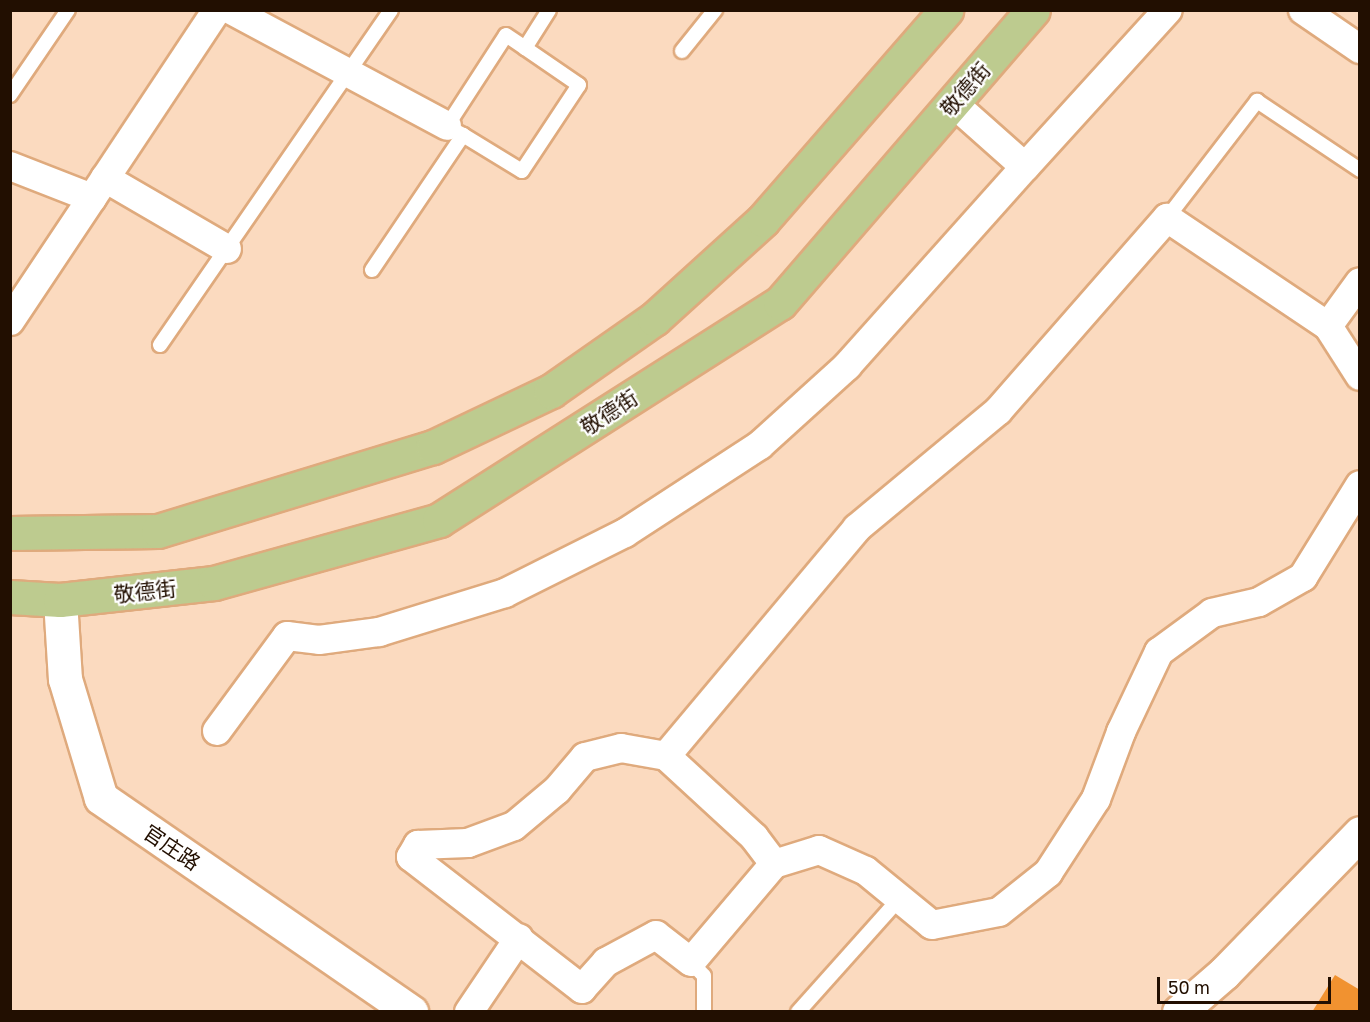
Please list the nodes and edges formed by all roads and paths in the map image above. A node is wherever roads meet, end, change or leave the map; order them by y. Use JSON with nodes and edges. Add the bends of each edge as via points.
{"nodes":[{"id":1,"x":68,"y":10,"type":"edge"},
{"id":2,"x":217,"y":10,"type":"edge"},
{"id":3,"x":231,"y":10,"type":"edge"},
{"id":4,"x":391,"y":10,"type":"edge"},
{"id":5,"x":549,"y":10,"type":"edge"},
{"id":6,"x":715,"y":10,"type":"edge"},
{"id":7,"x":946,"y":10,"type":"edge"},
{"id":8,"x":1033,"y":10,"type":"edge"},
{"id":9,"x":1168,"y":10,"type":"edge"},
{"id":10,"x":1302,"y":10,"type":"edge"},
{"id":11,"x":525,"y":48,"type":"junction"},
{"id":12,"x":1359,"y":49,"type":"edge"},
{"id":13,"x":682,"y":51,"type":"dead end"},
{"id":14,"x":349,"y":74,"type":"junction"},
{"id":15,"x":10,"y":95,"type":"edge"},
{"id":16,"x":953,"y":103,"type":"junction"},
{"id":17,"x":455,"y":130,"type":"junction"},
{"id":18,"x":10,"y":166,"type":"edge"},
{"id":19,"x":1025,"y":167,"type":"junction"},
{"id":20,"x":1359,"y":170,"type":"edge"},
{"id":21,"x":98,"y":188,"type":"junction"},
{"id":22,"x":1167,"y":218,"type":"junction"},
{"id":23,"x":227,"y":249,"type":"junction"},
{"id":24,"x":372,"y":270,"type":"dead end"},
{"id":25,"x":1359,"y":282,"type":"edge"},
{"id":26,"x":10,"y":321,"type":"edge"},
{"id":27,"x":1328,"y":326,"type":"junction"},
{"id":28,"x":160,"y":345,"type":"dead end"},
{"id":29,"x":1359,"y":376,"type":"edge"},
{"id":30,"x":1359,"y":485,"type":"edge"},
{"id":31,"x":10,"y":533,"type":"edge"},
{"id":32,"x":10,"y":597,"type":"edge"},
{"id":33,"x":60,"y":600,"type":"junction"},
{"id":34,"x":217,"y":731,"type":"dead end"},
{"id":35,"x":666,"y":756,"type":"junction"},
{"id":36,"x":1359,"y":833,"type":"edge"},
{"id":37,"x":774,"y":864,"type":"junction"},
{"id":38,"x":899,"y":899,"type":"junction"},
{"id":39,"x":519,"y":938,"type":"junction"},
{"id":40,"x":691,"y":962,"type":"junction"},
{"id":41,"x":411,"y":1011,"type":"edge"},
{"id":42,"x":469,"y":1011,"type":"edge"},
{"id":43,"x":704,"y":1011,"type":"edge"},
{"id":44,"x":798,"y":1011,"type":"edge"},
{"id":45,"x":1179,"y":1011,"type":"edge"}],
"edges":[{"from":1,"to":15,"type":"lane"},
{"from":2,"to":21,"type":"street"},
{"from":3,"to":14,"type":"street"},
{"from":4,"to":14,"type":"lane"},
{"from":5,"to":11,"type":"lane"},
{"from":6,"to":13,"type":"lane"},
{"from":7,"to":31,"type":"main road","via":[[763,220],[654,319],[551,391],[433,447],[169,528]]},
{"from":8,"to":16,"type":"main road","name":"敬德街"},
{"from":9,"to":19,"type":"street"},
{"from":10,"to":12,"type":"street"},
{"from":11,"to":17,"type":"lane","via":[[506,35]]},
{"from":11,"to":17,"type":"lane","via":[[579,85],[522,171]]},
{"from":14,"to":17,"type":"street"},
{"from":14,"to":23,"type":"lane"},
{"from":16,"to":19,"type":"street"},
{"from":16,"to":33,"type":"main road","name":"敬德街","via":[[780,303],[440,520],[214,583]]},
{"from":17,"to":24,"type":"lane"},
{"from":18,"to":21,"type":"street"},
{"from":19,"to":34,"type":"street","via":[[846,366],[760,445],[625,533],[506,593],[379,632],[319,640],[286,636]]},
{"from":20,"to":22,"type":"lane","via":[[1257,101]]},
{"from":21,"to":23,"type":"street"},
{"from":21,"to":26,"type":"street"},
{"from":22,"to":27,"type":"street"},
{"from":22,"to":35,"type":"street","via":[[998,411],[857,528]]},
{"from":23,"to":28,"type":"lane"},
{"from":25,"to":27,"type":"street"},
{"from":27,"to":29,"type":"street"},
{"from":30,"to":38,"type":"street","via":[[1303,577],[1259,602],[1212,613],[1159,652],[1121,732],[1096,799],[1048,873],[999,912],[961,921],[932,925]]},
{"from":32,"to":33,"type":"main road","name":"敬德街"},
{"from":33,"to":41,"type":"street","name":"官庄路","via":[[65,679],[100,798]]},
{"from":35,"to":37,"type":"street","via":[[754,837]]},
{"from":35,"to":39,"type":"street","via":[[621,748],[585,757],[557,790],[514,826],[468,843],[418,845],[411,857]]},
{"from":36,"to":45,"type":"street","via":[[1224,973]]},
{"from":37,"to":38,"type":"street","via":[[819,850],[866,871]]},
{"from":37,"to":40,"type":"street"},
{"from":38,"to":44,"type":"lane"},
{"from":39,"to":40,"type":"street","via":[[582,989],[606,962],[656,935]]},
{"from":39,"to":42,"type":"street"},
{"from":40,"to":43,"type":"lane","via":[[704,976]]}]}
